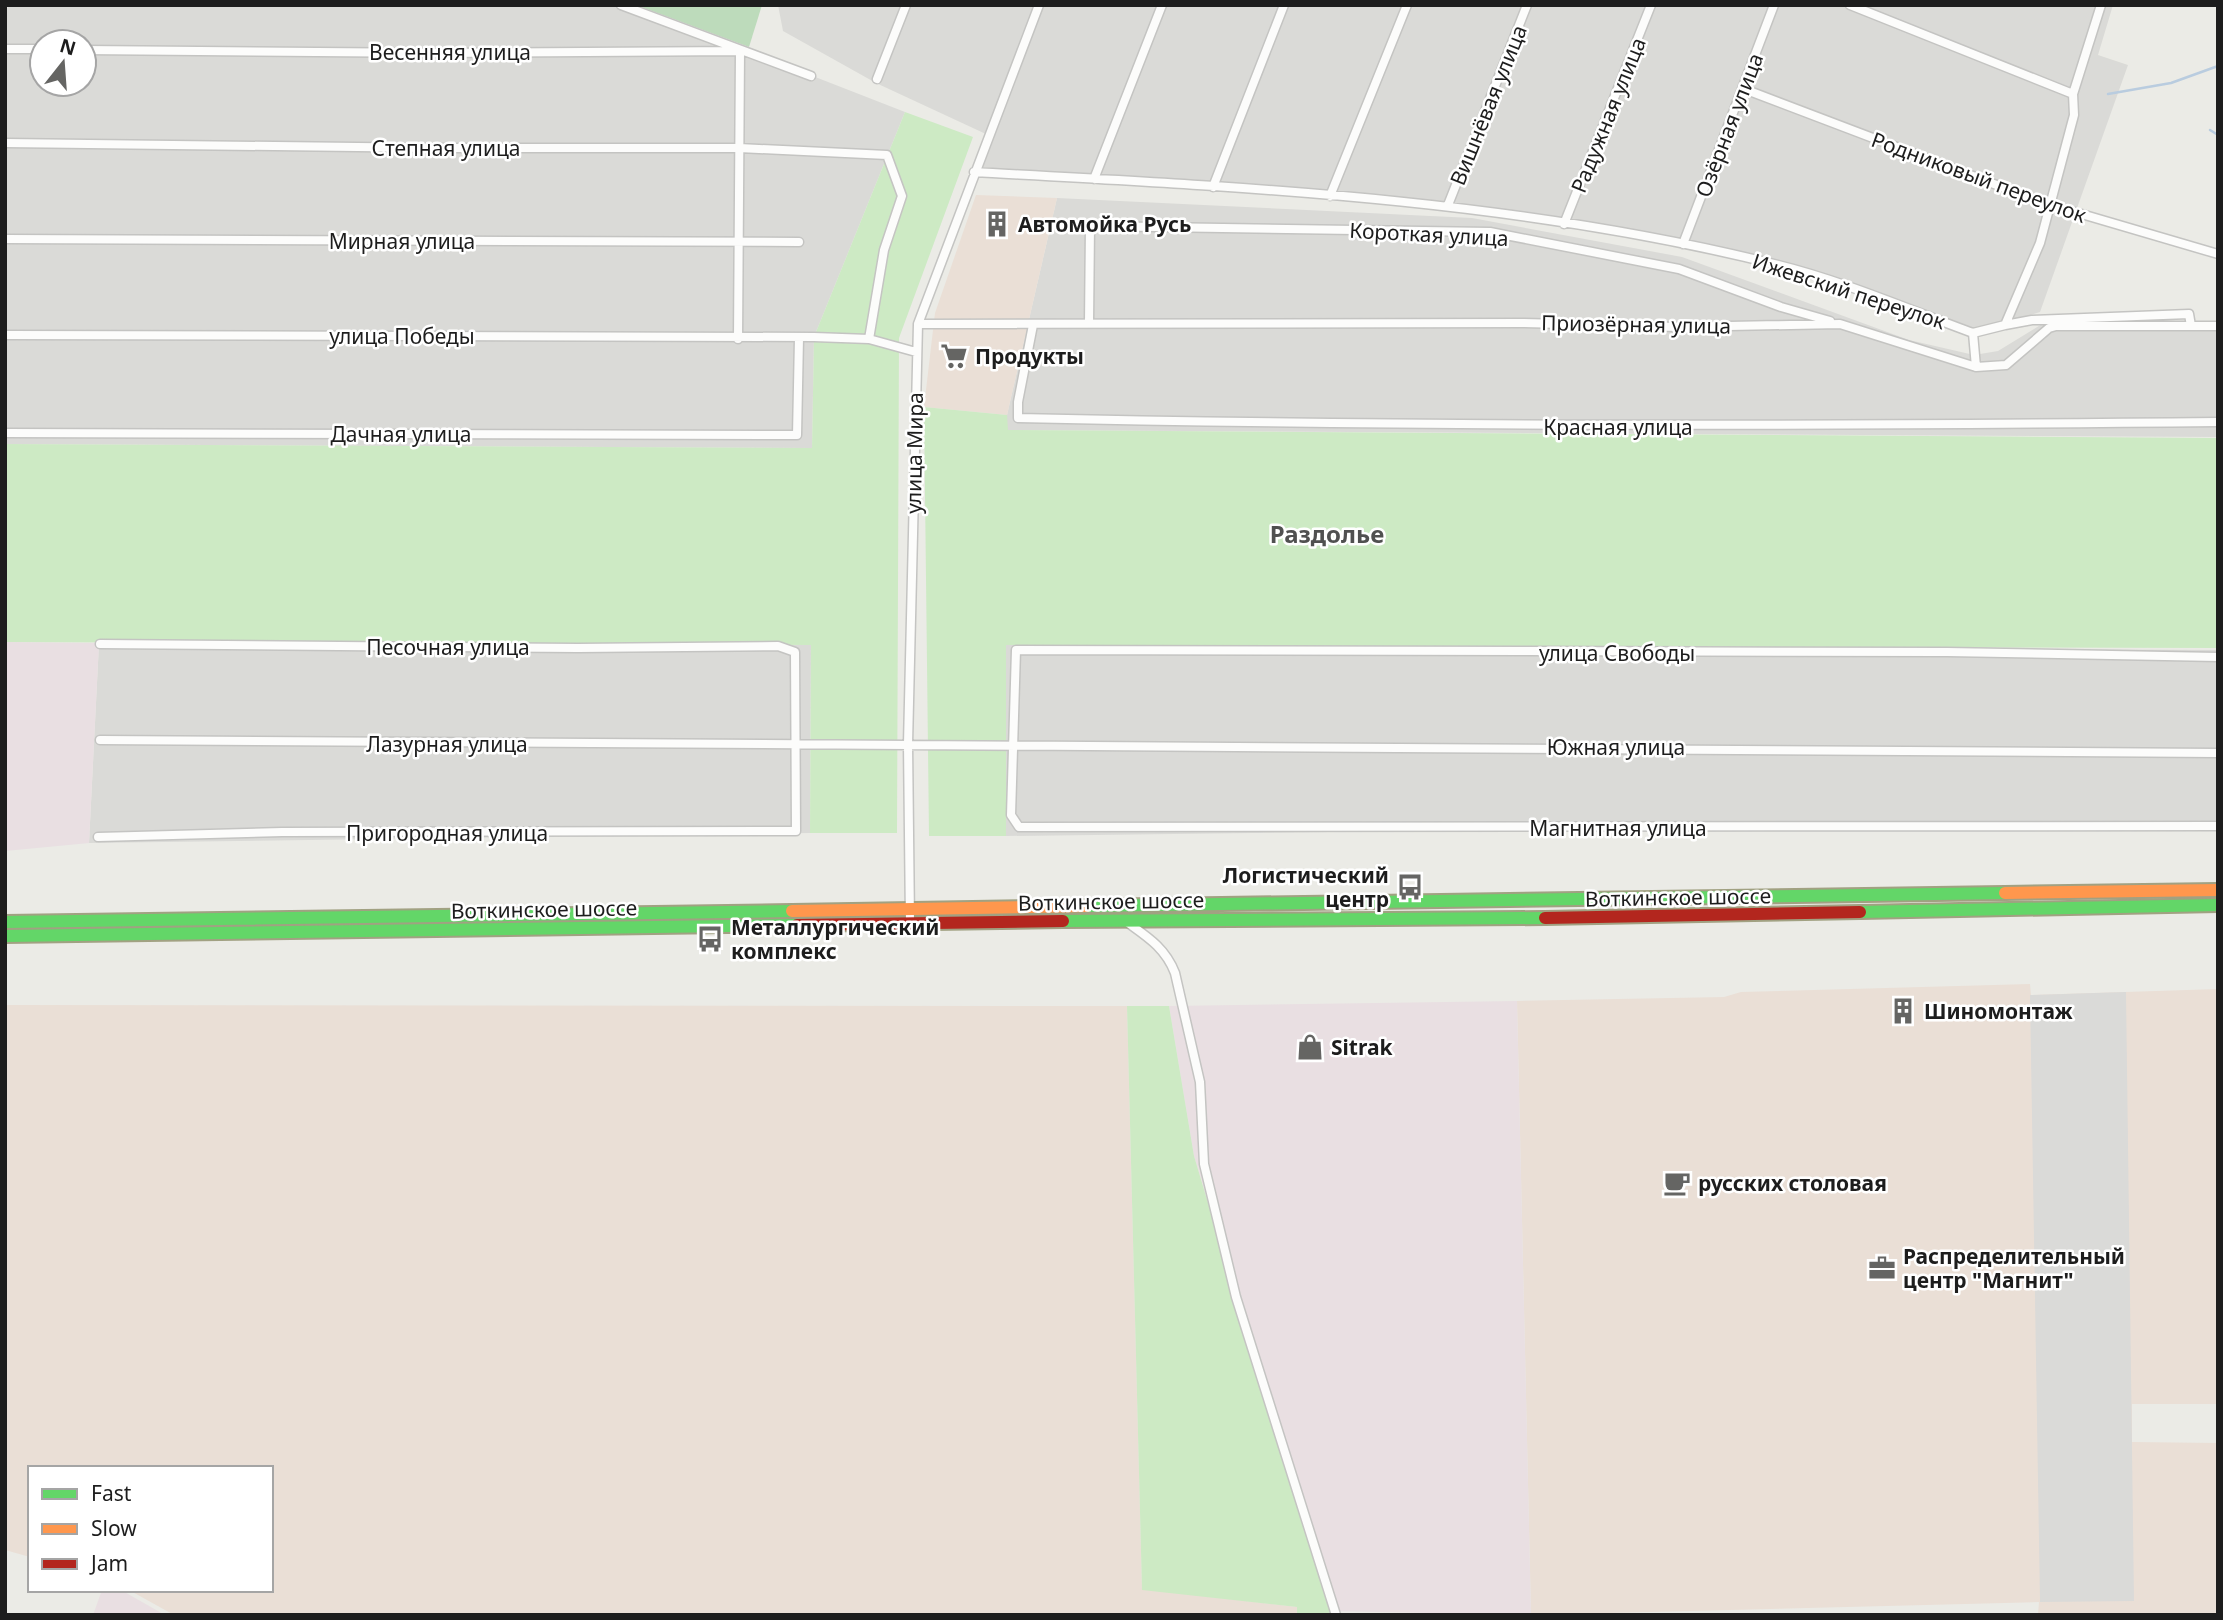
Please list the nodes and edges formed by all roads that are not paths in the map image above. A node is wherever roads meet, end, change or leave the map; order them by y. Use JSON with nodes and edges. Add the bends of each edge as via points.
{"nodes":[{"id":1,"x":621,"y":5,"type":"edge"},
{"id":2,"x":906,"y":5,"type":"edge"},
{"id":3,"x":1039,"y":5,"type":"edge"},
{"id":4,"x":1161,"y":5,"type":"edge"},
{"id":5,"x":1283,"y":5,"type":"edge"},
{"id":6,"x":1407,"y":5,"type":"edge"},
{"id":7,"x":1527,"y":5,"type":"edge"},
{"id":8,"x":1651,"y":5,"type":"edge"},
{"id":9,"x":1773,"y":5,"type":"edge"},
{"id":10,"x":1850,"y":5,"type":"edge"},
{"id":11,"x":2101,"y":5,"type":"edge"},
{"id":12,"x":5,"y":49,"type":"edge"},
{"id":13,"x":28,"y":49,"type":"edge"},
{"id":14,"x":98,"y":50,"type":"edge"},
{"id":15,"x":740,"y":51,"type":"junction"},
{"id":16,"x":811,"y":76,"type":"dead end"},
{"id":17,"x":877,"y":79,"type":"dead end"},
{"id":18,"x":1744,"y":89,"type":"junction"},
{"id":19,"x":2073,"y":94,"type":"junction"},
{"id":20,"x":5,"y":143,"type":"edge"},
{"id":21,"x":739,"y":148,"type":"junction"},
{"id":22,"x":974,"y":172,"type":"junction"},
{"id":23,"x":1094,"y":179,"type":"junction"},
{"id":24,"x":1213,"y":187,"type":"junction"},
{"id":25,"x":1330,"y":196,"type":"junction"},
{"id":26,"x":1448,"y":205,"type":"junction"},
{"id":27,"x":2051,"y":205,"type":"junction"},
{"id":28,"x":1564,"y":224,"type":"junction"},
{"id":29,"x":5,"y":239,"type":"edge"},
{"id":30,"x":799,"y":242,"type":"dead end"},
{"id":31,"x":740,"y":243,"type":"junction"},
{"id":32,"x":1682,"y":244,"type":"junction"},
{"id":33,"x":2218,"y":254,"type":"edge"},
{"id":34,"x":1089,"y":323,"type":"junction"},
{"id":35,"x":918,"y":324,"type":"junction"},
{"id":36,"x":1840,"y":324,"type":"junction"},
{"id":37,"x":1033,"y":325,"type":"junction"},
{"id":38,"x":2005,"y":325,"type":"junction"},
{"id":39,"x":2191,"y":326,"type":"junction"},
{"id":40,"x":2218,"y":326,"type":"edge"},
{"id":41,"x":1973,"y":332,"type":"junction"},
{"id":42,"x":5,"y":335,"type":"edge"},
{"id":43,"x":799,"y":338,"type":"junction"},
{"id":44,"x":738,"y":339,"type":"junction"},
{"id":45,"x":869,"y":339,"type":"junction"},
{"id":46,"x":916,"y":352,"type":"junction"},
{"id":47,"x":1976,"y":367,"type":"junction"},
{"id":48,"x":2218,"y":422,"type":"edge"},
{"id":49,"x":5,"y":433,"type":"edge"},
{"id":50,"x":100,"y":644,"type":"dead end"},
{"id":51,"x":2218,"y":657,"type":"edge"},
{"id":52,"x":100,"y":740,"type":"dead end"},
{"id":53,"x":794,"y":744,"type":"junction"},
{"id":54,"x":908,"y":744,"type":"junction"},
{"id":55,"x":1014,"y":745,"type":"junction"},
{"id":56,"x":2218,"y":752,"type":"edge"},
{"id":57,"x":2218,"y":826,"type":"edge"},
{"id":58,"x":98,"y":837,"type":"dead end"},
{"id":59,"x":2218,"y":890,"type":"edge"},
{"id":60,"x":2218,"y":905,"type":"edge"},
{"id":61,"x":910,"y":908,"type":"junction"},
{"id":62,"x":1124,"y":920,"type":"junction"},
{"id":63,"x":5,"y":922,"type":"edge"},
{"id":64,"x":910,"y":923,"type":"junction"},
{"id":65,"x":5,"y":936,"type":"edge"},
{"id":66,"x":1336,"y":1615,"type":"edge"}],
"edges":[{"from":1,"to":15,"type":"street"},
{"from":2,"to":17,"type":"street"},
{"from":3,"to":22,"type":"street","name":"улица Мира"},
{"from":4,"to":23,"type":"street"},
{"from":5,"to":24,"type":"street"},
{"from":6,"to":25,"type":"street"},
{"from":7,"to":26,"type":"street","name":"Вишнёвая улица"},
{"from":8,"to":28,"type":"street","name":"Радужная улица"},
{"from":9,"to":18,"type":"street","name":"Озёрная улица"},
{"from":10,"to":19,"type":"street"},
{"from":11,"to":19,"type":"street"},
{"from":12,"to":13,"type":"street"},
{"from":14,"to":15,"type":"street","name":"Весенняя улица"},
{"from":15,"to":16,"type":"street","name":"Весенняя улица"},
{"from":15,"to":21,"type":"street"},
{"from":18,"to":27,"type":"street","name":"Родниковый переулок"},
{"from":18,"to":32,"type":"street","name":"Озёрная улица"},
{"from":19,"to":27,"type":"street","via":[[2074,115]]},
{"from":20,"to":21,"type":"street","name":"Степная улица"},
{"from":21,"to":31,"type":"street"},
{"from":21,"to":45,"type":"street","name":"Степная улица","via":[[887,155],[902,196],[884,250]]},
{"from":22,"to":23,"type":"street","name":"Ижевский переулок"},
{"from":22,"to":35,"type":"street","name":"улица Мира"},
{"from":23,"to":24,"type":"street","name":"Ижевский переулок"},
{"from":24,"to":25,"type":"street","name":"Ижевский переулок"},
{"from":25,"to":26,"type":"street","name":"Ижевский переулок"},
{"from":26,"to":28,"type":"street","name":"Ижевский переулок"},
{"from":27,"to":33,"type":"street","name":"Родниковый переулок"},
{"from":27,"to":38,"type":"street"},
{"from":28,"to":32,"type":"street","name":"Ижевский переулок"},
{"from":29,"to":31,"type":"street","name":"Мирная улица"},
{"from":30,"to":31,"type":"street","name":"Мирная улица"},
{"from":31,"to":44,"type":"street"},
{"from":32,"to":41,"type":"street","name":"Ижевский переулок","via":[[1781,266]]},
{"from":34,"to":36,"type":"street","name":"Приозёрная улица"},
{"from":34,"to":36,"type":"street","name":"Короткая улица","via":[[1090,226],[1490,232],[1679,270]]},
{"from":34,"to":37,"type":"street","name":"Приозёрная улица"},
{"from":35,"to":37,"type":"street","name":"Приозёрная улица"},
{"from":35,"to":46,"type":"street","name":"улица Мира"},
{"from":36,"to":47,"type":"street","name":"Приозёрная улица"},
{"from":37,"to":48,"type":"street","name":"Красная улица","via":[[1018,418],[1623,427]]},
{"from":38,"to":39,"type":"street","via":[[2189,314]]},
{"from":38,"to":41,"type":"street"},
{"from":39,"to":40,"type":"street","name":"Приозёрная улица"},
{"from":39,"to":47,"type":"street","name":"Приозёрная улица","via":[[2056,326],[2006,365]]},
{"from":41,"to":47,"type":"street"},
{"from":42,"to":44,"type":"street","name":"улица Победы"},
{"from":43,"to":44,"type":"street","name":"улица Победы"},
{"from":43,"to":45,"type":"street","name":"улица Победы"},
{"from":43,"to":49,"type":"street","name":"Дачная улица","via":[[797,435]]},
{"from":45,"to":46,"type":"street","name":"улица Победы"},
{"from":46,"to":54,"type":"street","name":"улица Мира"},
{"from":50,"to":53,"type":"street","name":"Песочная улица","via":[[779,646],[795,652]]},
{"from":51,"to":55,"type":"street","name":"улица Свободы","via":[[1016,650]]},
{"from":52,"to":53,"type":"street","name":"Лазурная улица"},
{"from":53,"to":54,"type":"street","name":"Лазурная улица"},
{"from":53,"to":58,"type":"street","name":"Пригородная улица","via":[[796,831]]},
{"from":54,"to":55,"type":"street","name":"Южная улица"},
{"from":54,"to":61,"type":"street","name":"улица Мира"},
{"from":55,"to":56,"type":"street","name":"Южная улица"},
{"from":55,"to":57,"type":"street","name":"Магнитная улица","via":[[1011,816],[1019,827]]},
{"from":59,"to":61,"type":"main road","name":"Воткинское шоссе"},
{"from":60,"to":62,"type":"main road","name":"Воткинское шоссе","via":[[1483,919]]},
{"from":61,"to":63,"type":"main road","name":"Воткинское шоссе"},
{"from":61,"to":64,"type":"street","name":"улица Мира"},
{"from":62,"to":64,"type":"main road","name":"Воткинское шоссе"},
{"from":62,"to":66,"type":"street","via":[[1156,943],[1170,958],[1175,973],[1200,1082],[1204,1164],[1236,1297]]},
{"from":64,"to":65,"type":"main road","name":"Воткинское шоссе"}]}
